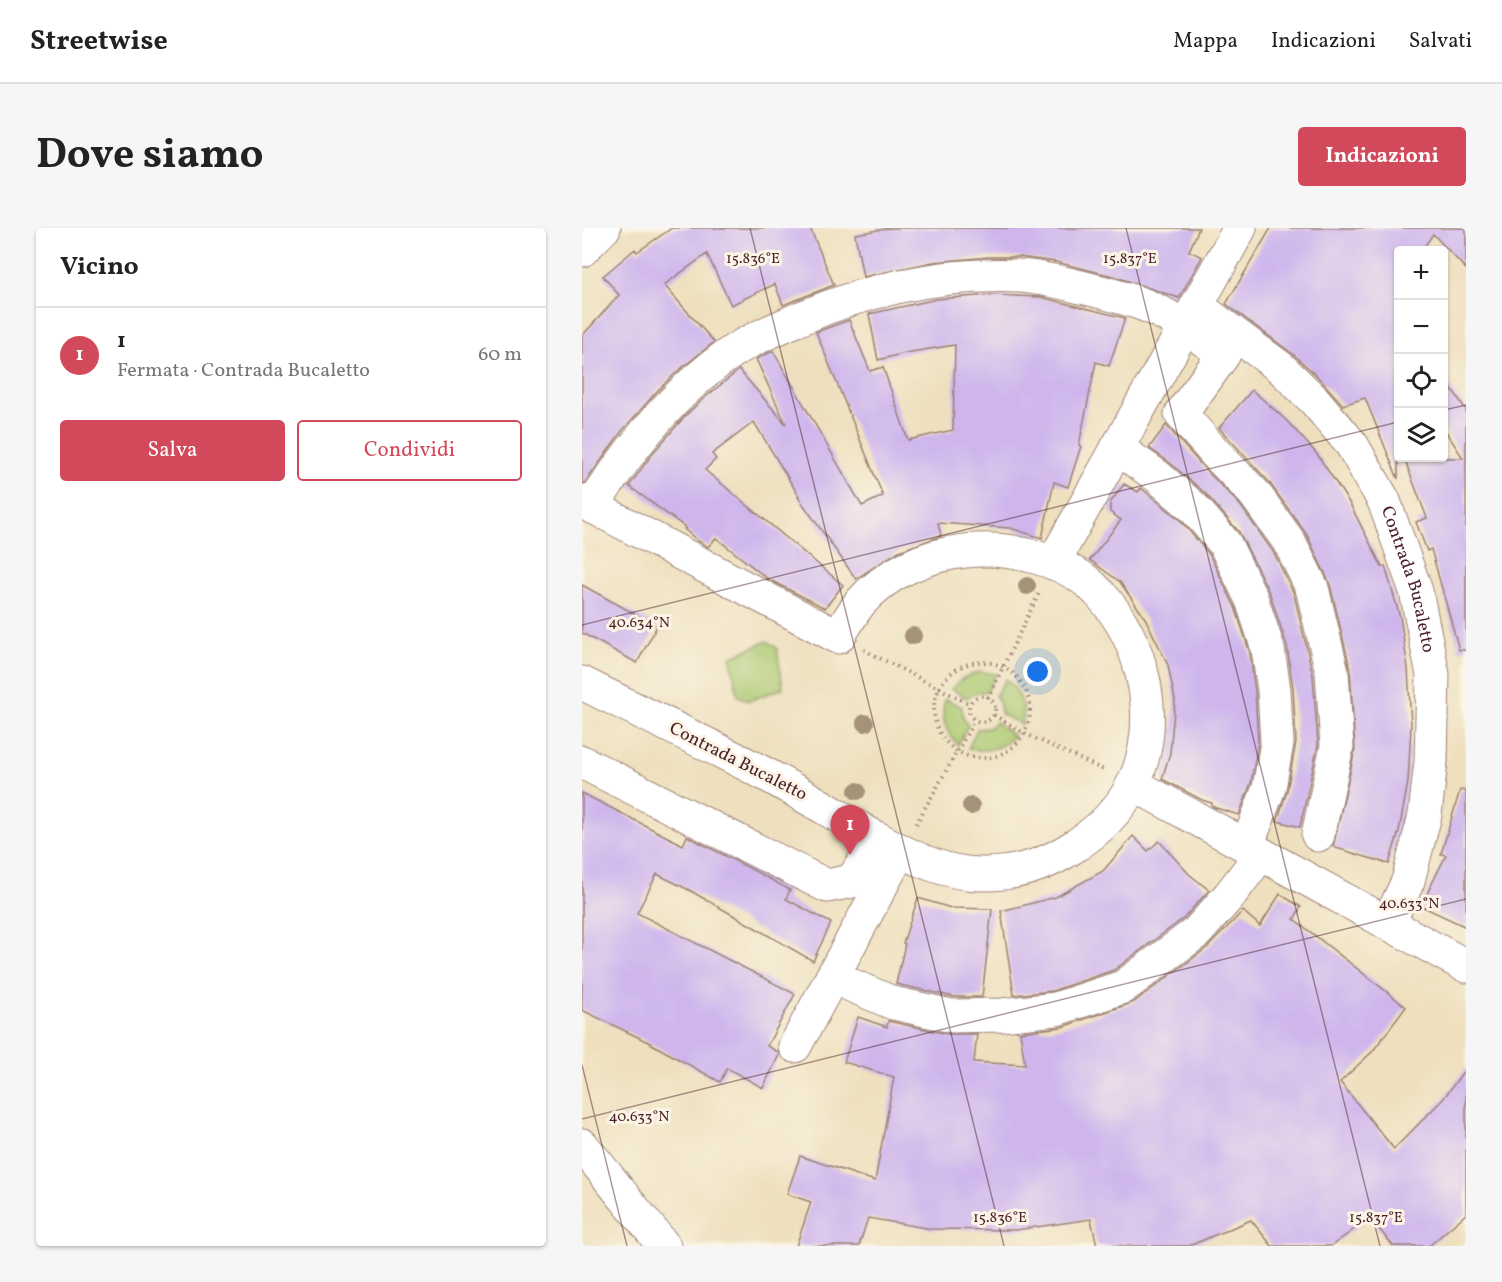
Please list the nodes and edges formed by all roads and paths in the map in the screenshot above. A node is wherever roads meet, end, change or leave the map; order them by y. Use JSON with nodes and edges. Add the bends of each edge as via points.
{"nodes":[{"id":1,"x":604,"y":228,"type":"edge"},
{"id":2,"x":1240,"y":228,"type":"edge"},
{"id":3,"x":582,"y":250,"type":"edge"},
{"id":4,"x":1191,"y":316,"type":"junction"},
{"id":5,"x":1224,"y":354,"type":"junction"},
{"id":6,"x":1118,"y":448,"type":"junction"},
{"id":7,"x":587,"y":504,"type":"edge"},
{"id":8,"x":1053,"y":563,"type":"junction"},
{"id":9,"x":838,"y":637,"type":"junction"},
{"id":10,"x":1003,"y":668,"type":"junction"},
{"id":11,"x":582,"y":683,"type":"edge"},
{"id":12,"x":939,"y":688,"type":"junction"},
{"id":13,"x":988,"y":698,"type":"junction"},
{"id":14,"x":970,"y":704,"type":"junction"},
{"id":15,"x":994,"y":715,"type":"junction"},
{"id":16,"x":975,"y":720,"type":"junction"},
{"id":17,"x":1024,"y":733,"type":"junction"},
{"id":18,"x":957,"y":752,"type":"junction"},
{"id":19,"x":582,"y":762,"type":"edge"},
{"id":20,"x":1114,"y":774,"type":"junction"},
{"id":21,"x":1318,"y":835,"type":"dead end"},
{"id":22,"x":890,"y":845,"type":"junction"},
{"id":23,"x":1254,"y":850,"type":"junction"},
{"id":24,"x":1379,"y":918,"type":"junction"},
{"id":25,"x":1466,"y":966,"type":"edge"},
{"id":26,"x":832,"y":977,"type":"junction"},
{"id":27,"x":795,"y":1046,"type":"dead end"},
{"id":28,"x":582,"y":1146,"type":"edge"},
{"id":29,"x":664,"y":1246,"type":"edge"}],
"edges":[{"from":1,"to":3,"type":"street"},
{"from":2,"to":4,"type":"street"},
{"from":4,"to":5,"type":"street"},
{"from":4,"to":6,"type":"street"},
{"from":4,"to":7,"type":"street","via":[[1021,276],[940,279],[830,306],[733,351],[698,378],[656,420]]},
{"from":4,"to":24,"type":"street","name":"Contrada Bucaletto","via":[[1281,368],[1352,446],[1384,501],[1416,591],[1433,675],[1425,815],[1408,881]]},
{"from":5,"to":21,"type":"street","via":[[1181,414],[1254,493],[1290,543],[1312,588],[1332,672],[1337,746]]},
{"from":5,"to":24,"type":"street","via":[[1269,384],[1335,457],[1365,509],[1400,595],[1416,677],[1417,760],[1410,812]]},
{"from":6,"to":8,"type":"street"},
{"from":6,"to":23,"type":"street","via":[[1193,507],[1224,544],[1252,600],[1268,649],[1277,743]]},
{"from":7,"to":9,"type":"street"},
{"from":8,"to":9,"type":"street","name":"Contrada Bucaletto","via":[[1006,550],[946,553],[897,573],[873,589]]},
{"from":8,"to":10,"type":"path"},
{"from":8,"to":20,"type":"street","name":"Contrada Bucaletto","via":[[1097,590],[1116,614],[1138,660],[1146,703],[1142,761]]},
{"from":9,"to":12,"type":"path"},
{"from":10,"to":12,"type":"path","via":[[991,663],[966,665],[946,678]]},
{"from":10,"to":13,"type":"path"},
{"from":10,"to":17,"type":"path","via":[[1020,681],[1029,701]]},
{"from":11,"to":22,"type":"street","name":"Contrada Bucaletto","via":[[767,775]]},
{"from":12,"to":14,"type":"path"},
{"from":12,"to":18,"type":"path","via":[[934,711],[936,724],[947,744]]},
{"from":13,"to":14,"type":"path","via":[[978,698]]},
{"from":13,"to":15,"type":"path","via":[[994,705]]},
{"from":14,"to":16,"type":"path"},
{"from":15,"to":16,"type":"path","via":[[986,722]]},
{"from":15,"to":17,"type":"path"},
{"from":16,"to":18,"type":"path"},
{"from":17,"to":18,"type":"path","via":[[1009,749],[989,758]]},
{"from":17,"to":20,"type":"path"},
{"from":18,"to":22,"type":"path"},
{"from":19,"to":22,"type":"street","via":[[827,886],[852,881]]},
{"from":20,"to":22,"type":"street","name":"Contrada Bucaletto","via":[[1122,802],[1105,823],[1039,866],[1013,872],[965,873],[930,864]]},
{"from":20,"to":23,"type":"street"},
{"from":22,"to":26,"type":"street"},
{"from":23,"to":24,"type":"street"},
{"from":23,"to":26,"type":"street","via":[[1229,896],[1197,932],[1123,987],[1056,1009],[1002,1016],[952,1016],[892,1003]]},
{"from":24,"to":25,"type":"street"},
{"from":26,"to":27,"type":"street"},
{"from":28,"to":29,"type":"street"}]}
